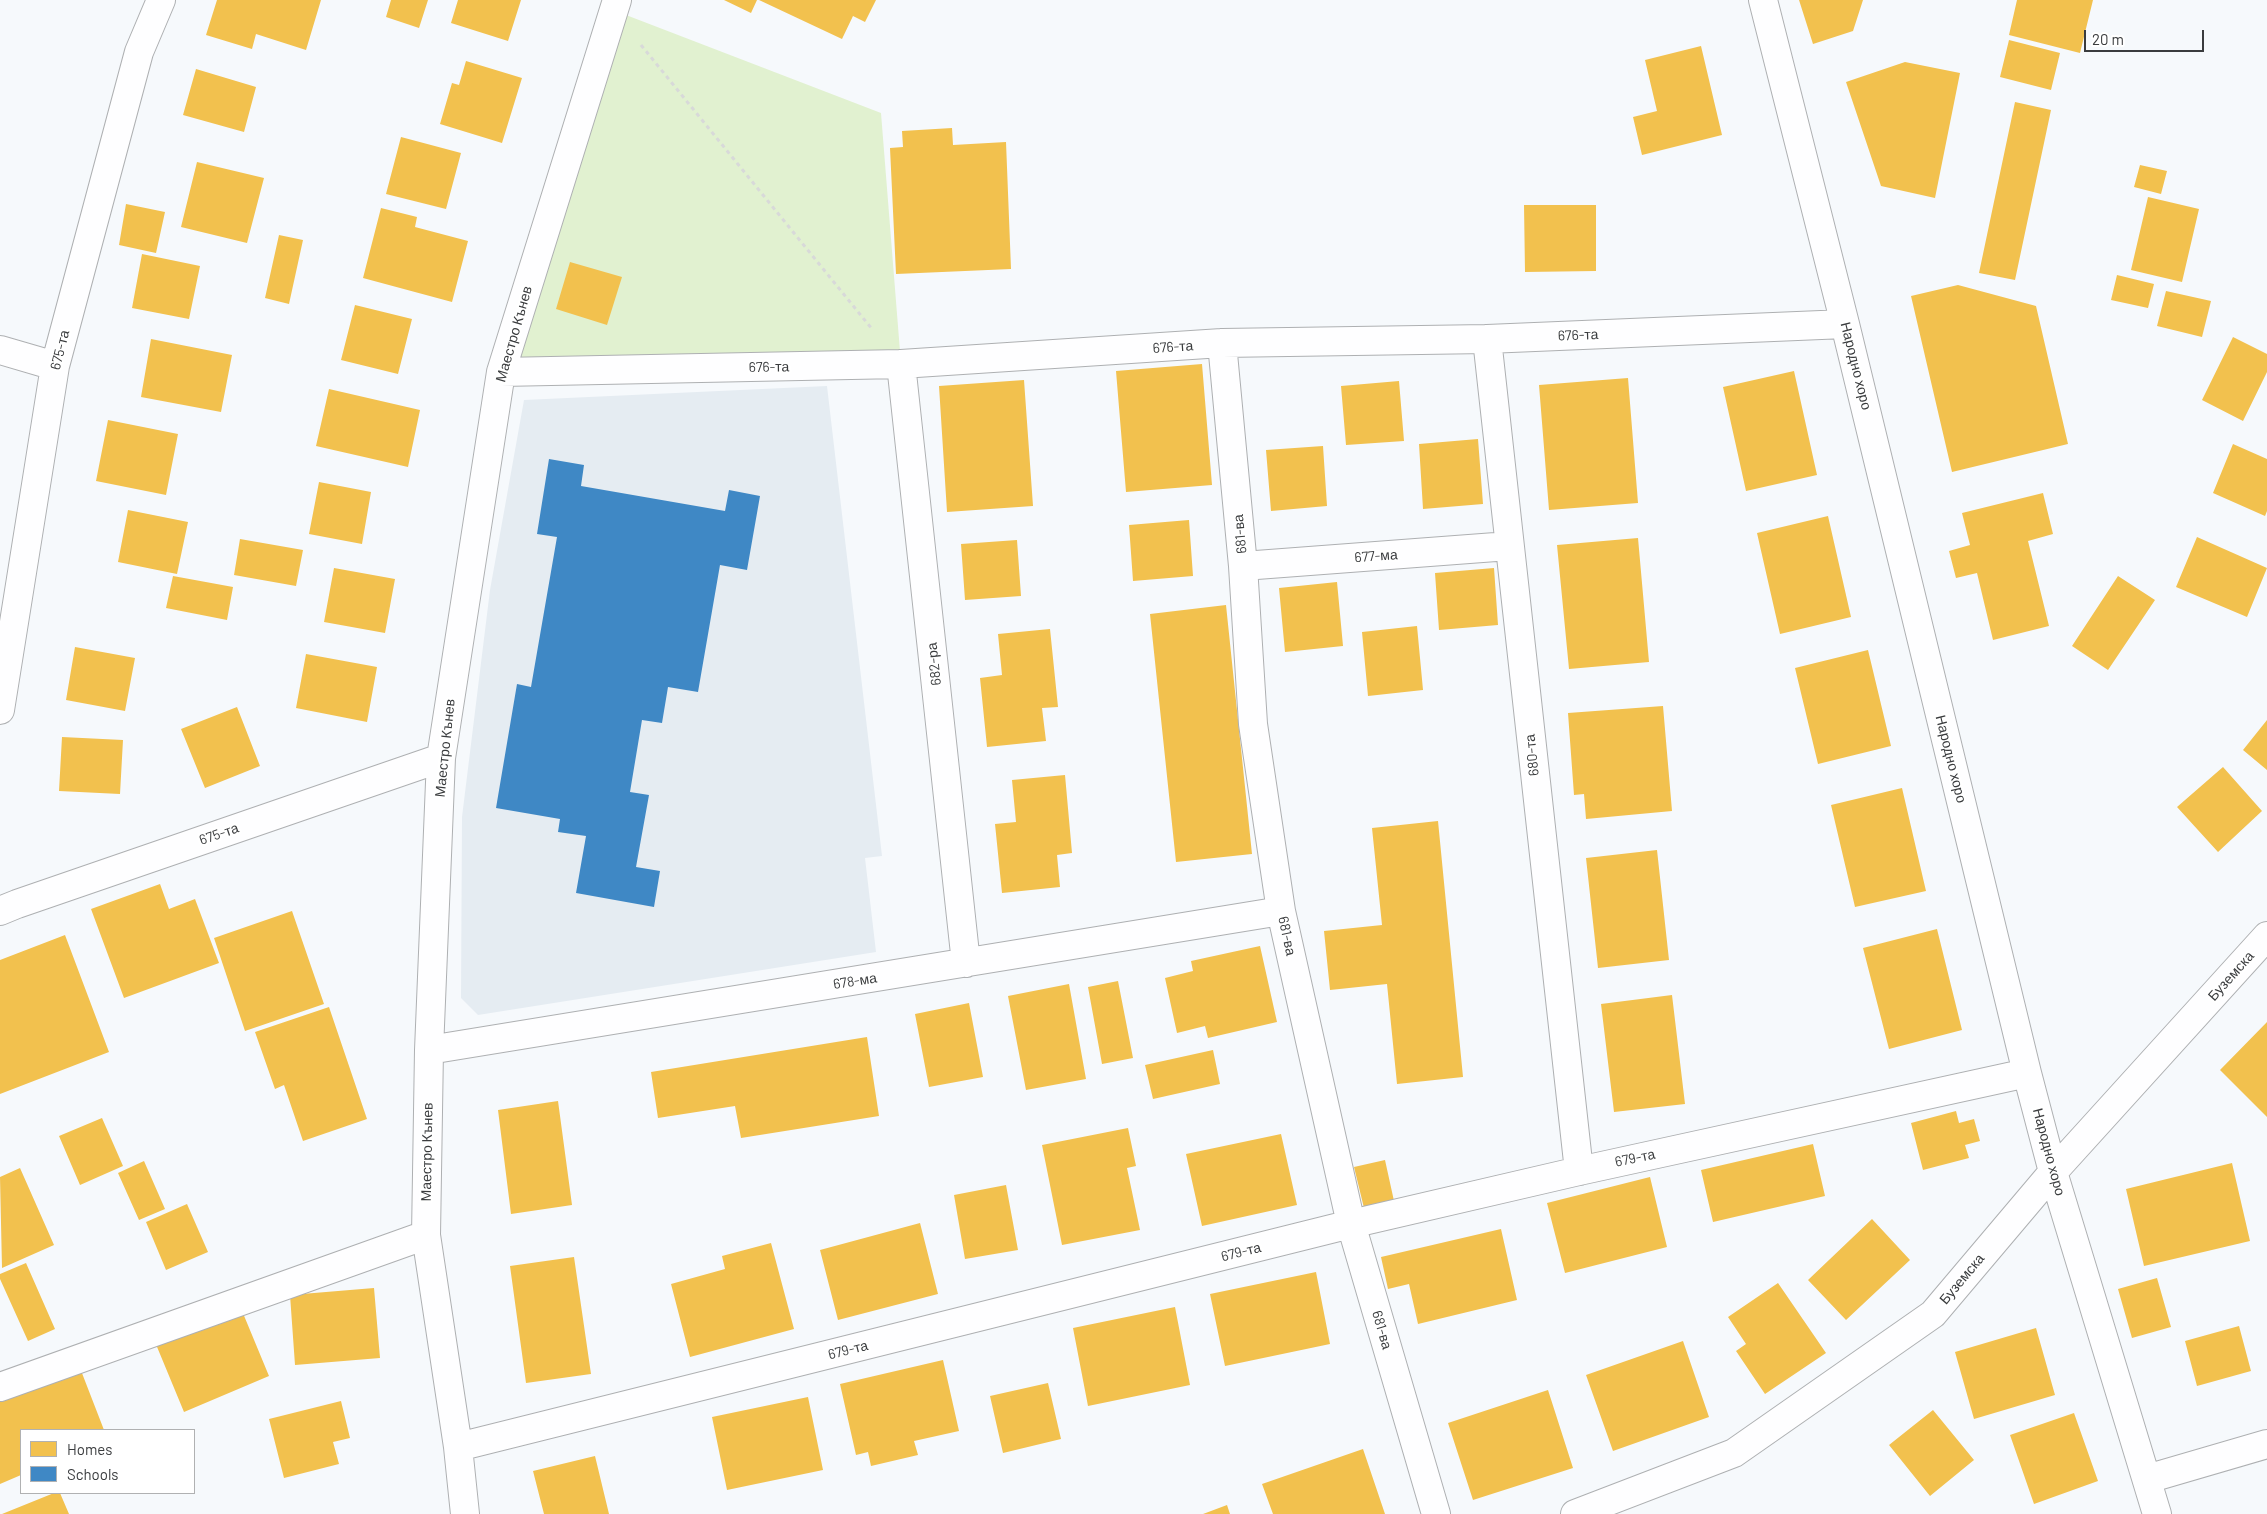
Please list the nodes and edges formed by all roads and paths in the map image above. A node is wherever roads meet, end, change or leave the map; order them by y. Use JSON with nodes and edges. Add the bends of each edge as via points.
{"nodes":[{"id":1,"x":161,"y":0,"type":"edge"},
{"id":2,"x":1763,"y":0,"type":"edge"},
{"id":3,"x":615,"y":5,"type":"edge"},
{"id":4,"x":1845,"y":324,"type":"junction"},
{"id":5,"x":1487,"y":339,"type":"junction"},
{"id":6,"x":1222,"y":343,"type":"junction"},
{"id":7,"x":0,"y":350,"type":"edge"},
{"id":8,"x":901,"y":364,"type":"junction"},
{"id":9,"x":55,"y":366,"type":"junction"},
{"id":10,"x":501,"y":372,"type":"junction"},
{"id":11,"x":1509,"y":546,"type":"junction"},
{"id":12,"x":1243,"y":566,"type":"junction"},
{"id":13,"x":0,"y":710,"type":"edge"},
{"id":14,"x":441,"y":758,"type":"junction"},
{"id":15,"x":6,"y":902,"type":"edge"},
{"id":16,"x":1282,"y":911,"type":"junction"},
{"id":17,"x":2267,"y":936,"type":"edge"},
{"id":18,"x":966,"y":963,"type":"junction"},
{"id":19,"x":429,"y":1050,"type":"junction"},
{"id":20,"x":2027,"y":1073,"type":"junction"},
{"id":21,"x":1579,"y":1171,"type":"junction"},
{"id":22,"x":2053,"y":1172,"type":"junction"},
{"id":23,"x":1351,"y":1224,"type":"junction"},
{"id":24,"x":426,"y":1234,"type":"junction"},
{"id":25,"x":0,"y":1387,"type":"edge"},
{"id":26,"x":2267,"y":1444,"type":"edge"},
{"id":27,"x":458,"y":1447,"type":"junction"},
{"id":28,"x":2147,"y":1479,"type":"junction"},
{"id":29,"x":465,"y":1514,"type":"edge"},
{"id":30,"x":1436,"y":1514,"type":"edge"},
{"id":31,"x":1575,"y":1514,"type":"edge"},
{"id":32,"x":2157,"y":1514,"type":"edge"}],
"edges":[{"from":1,"to":9,"type":"street","name":"675-та","via":[[139,52]]},
{"from":2,"to":4,"type":"street","name":"Народно хоро"},
{"from":3,"to":8,"type":"path"},
{"from":3,"to":10,"type":"street","name":"Маестро Кънев"},
{"from":4,"to":5,"type":"street","name":"676-та"},
{"from":4,"to":20,"type":"street","name":"Народно хоро"},
{"from":5,"to":6,"type":"street","name":"676-та"},
{"from":5,"to":11,"type":"street","name":"680-та"},
{"from":6,"to":8,"type":"street","name":"676-та"},
{"from":6,"to":12,"type":"street","name":"681-ва"},
{"from":7,"to":9,"type":"street"},
{"from":8,"to":10,"type":"street","name":"676-та"},
{"from":8,"to":18,"type":"street","name":"682-ра"},
{"from":9,"to":13,"type":"street","name":"675-та"},
{"from":10,"to":14,"type":"street","name":"Маестро Кънев"},
{"from":11,"to":12,"type":"street","name":"677-ма"},
{"from":11,"to":21,"type":"street","name":"680-та"},
{"from":12,"to":16,"type":"street","name":"681-ва","via":[[1253,724]]},
{"from":14,"to":15,"type":"street","name":"675-та"},
{"from":14,"to":19,"type":"street","name":"Маестро Кънев"},
{"from":16,"to":18,"type":"street","name":"678-ма"},
{"from":16,"to":23,"type":"street","name":"681-ва"},
{"from":17,"to":22,"type":"street","name":"Буземска"},
{"from":18,"to":19,"type":"street","name":"678-ма"},
{"from":19,"to":24,"type":"street","name":"Маестро Кънев"},
{"from":20,"to":21,"type":"street","name":"679-та"},
{"from":20,"to":22,"type":"street","name":"Народно хоро"},
{"from":21,"to":23,"type":"street","name":"679-та"},
{"from":22,"to":28,"type":"street","name":"Народно хоро"},
{"from":22,"to":31,"type":"street","name":"Буземска","via":[[1933,1314],[1734,1453]]},
{"from":23,"to":27,"type":"street","name":"679-та"},
{"from":23,"to":30,"type":"street","name":"681-ва"},
{"from":24,"to":25,"type":"street"},
{"from":24,"to":27,"type":"street","name":"Маестро Кънев"},
{"from":26,"to":28,"type":"street"},
{"from":27,"to":29,"type":"street","name":"Маестро Кънев"},
{"from":28,"to":32,"type":"street","name":"Народно хоро"}]}
